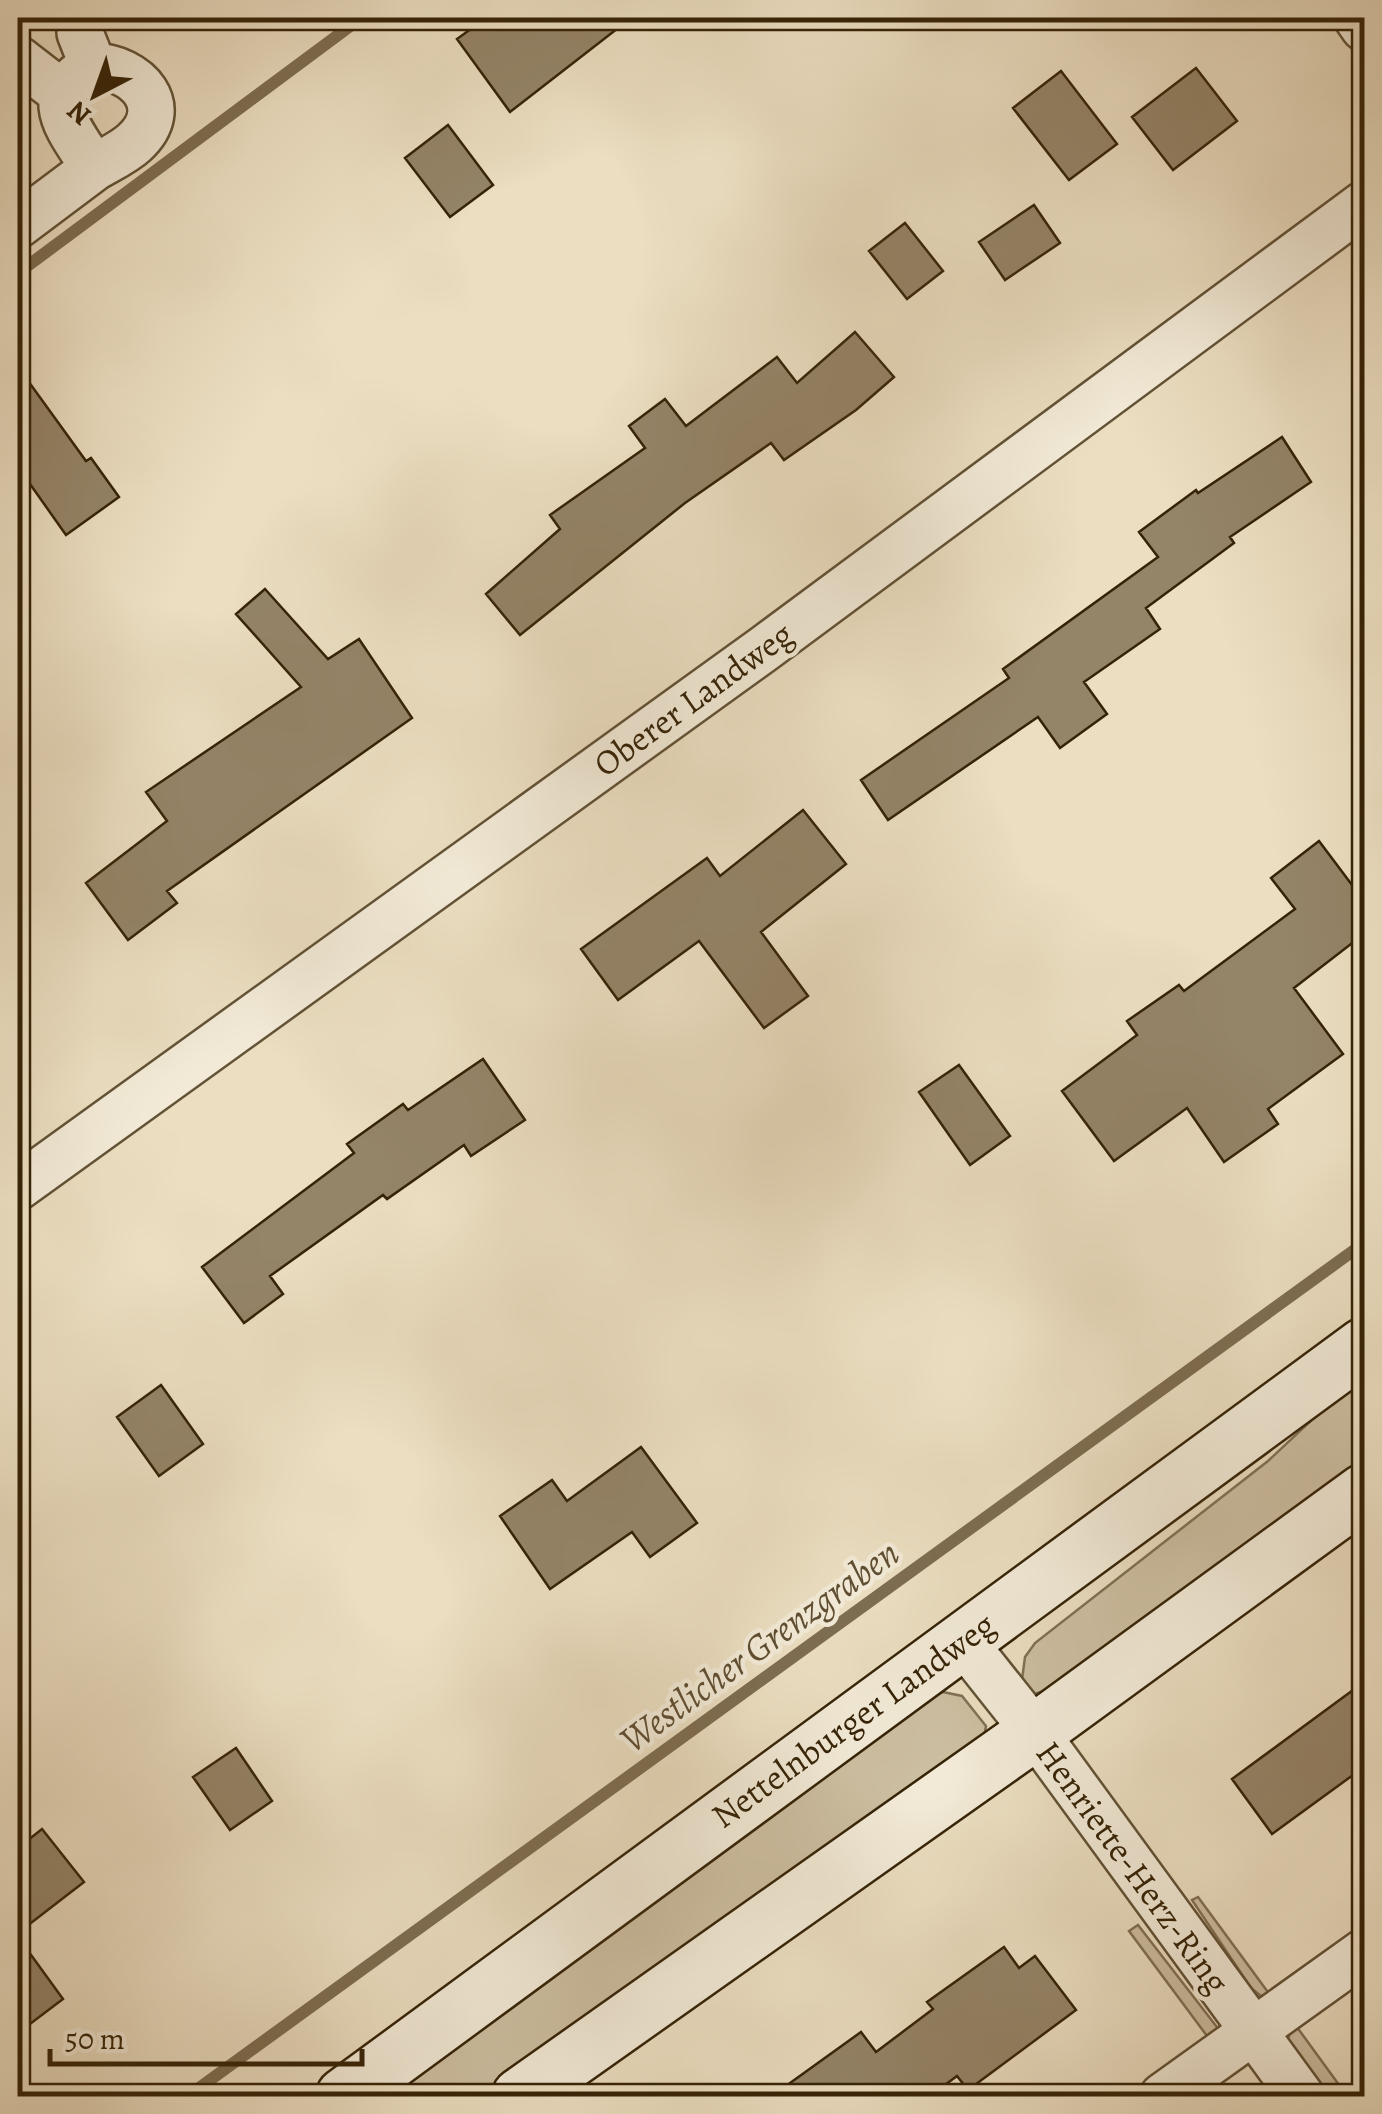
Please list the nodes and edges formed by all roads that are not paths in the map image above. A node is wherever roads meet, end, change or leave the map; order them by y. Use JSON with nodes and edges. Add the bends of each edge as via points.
{"nodes":[{"id":1,"x":82,"y":18,"type":"edge"},
{"id":2,"x":1357,"y":18,"type":"edge"},
{"id":3,"x":1364,"y":28,"type":"edge"},
{"id":4,"x":18,"y":58,"type":"edge"},
{"id":5,"x":78,"y":80,"type":"junction"},
{"id":6,"x":94,"y":168,"type":"junction"},
{"id":7,"x":1364,"y":204,"type":"edge"},
{"id":8,"x":18,"y":224,"type":"edge"},
{"id":9,"x":18,"y":1186,"type":"edge"},
{"id":10,"x":1364,"y":1346,"type":"edge"},
{"id":11,"x":1364,"y":1492,"type":"edge"},
{"id":12,"x":962,"y":1640,"type":"junction"},
{"id":13,"x":1035,"y":1732,"type":"junction"},
{"id":14,"x":1364,"y":1952,"type":"edge"},
{"id":15,"x":1252,"y":2031,"type":"junction"},
{"id":16,"x":344,"y":2096,"type":"edge"},
{"id":17,"x":520,"y":2096,"type":"edge"},
{"id":18,"x":1163,"y":2096,"type":"edge"},
{"id":19,"x":1301,"y":2096,"type":"edge"}],
"edges":[{"from":1,"to":5,"type":"street"},
{"from":2,"to":3,"type":"street"},
{"from":4,"to":5,"type":"street"},
{"from":5,"to":6,"type":"street","via":[[61,110]]},
{"from":5,"to":6,"type":"street","via":[[128,71],[144,88],[149,108],[136,142]]},
{"from":6,"to":8,"type":"street"},
{"from":7,"to":9,"type":"street","name":"Oberer Landweg","via":[[765,648]]},
{"from":10,"to":12,"type":"main road","name":"Nettelnburger Landweg"},
{"from":11,"to":13,"type":"main road"},
{"from":12,"to":13,"type":"street","name":"Henriette-Herz-Ring"},
{"from":12,"to":16,"type":"main road","name":"Nettelnburger Landweg"},
{"from":13,"to":15,"type":"street","name":"Henriette-Herz-Ring"},
{"from":13,"to":17,"type":"main road"},
{"from":14,"to":15,"type":"street"},
{"from":15,"to":18,"type":"street"},
{"from":15,"to":19,"type":"street","name":"Henriette-Herz-Ring"}]}
